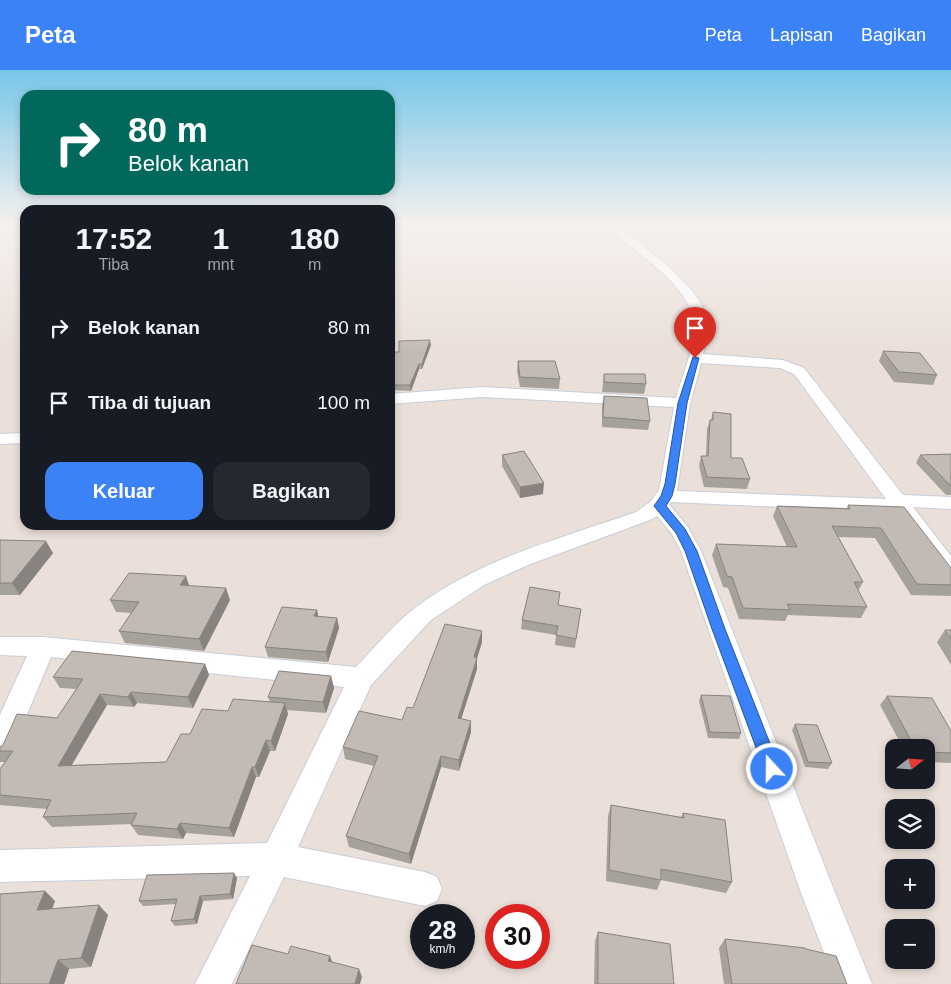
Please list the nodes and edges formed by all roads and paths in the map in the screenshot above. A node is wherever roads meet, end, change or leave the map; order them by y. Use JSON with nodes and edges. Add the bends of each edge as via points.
{"nodes":[{"id":1,"x":658,"y":267,"type":"edge"},
{"id":2,"x":695,"y":358,"type":"junction"},
{"id":3,"x":395,"y":399,"type":"edge"},
{"id":4,"x":682,"y":403,"type":"junction"},
{"id":5,"x":0,"y":438,"type":"edge"},
{"id":6,"x":20,"y":438,"type":"edge"},
{"id":7,"x":663,"y":501,"type":"junction"},
{"id":8,"x":951,"y":503,"type":"edge"},
{"id":9,"x":899,"y":504,"type":"junction"},
{"id":10,"x":951,"y":571,"type":"edge"},
{"id":11,"x":0,"y":646,"type":"edge"},
{"id":12,"x":43,"y":647,"type":"junction"},
{"id":13,"x":361,"y":678,"type":"junction"},
{"id":14,"x":0,"y":746,"type":"edge"},
{"id":15,"x":276,"y":859,"type":"junction"},
{"id":16,"x":0,"y":866,"type":"edge"},
{"id":17,"x":425,"y":889,"type":"dead end"},
{"id":18,"x":213,"y":984,"type":"edge"},
{"id":19,"x":854,"y":984,"type":"edge"}],
"edges":[{"from":1,"to":2,"type":"street","via":[[697,307],[700,328]]},
{"from":2,"to":4,"type":"street"},
{"from":2,"to":9,"type":"street","via":[[784,364],[799,370]]},
{"from":3,"to":4,"type":"street","via":[[482,392]]},
{"from":4,"to":7,"type":"street"},
{"from":5,"to":6,"type":"street"},
{"from":7,"to":9,"type":"street"},
{"from":7,"to":13,"type":"street","via":[[644,516],[521,560],[476,580],[423,614]]},
{"from":7,"to":19,"type":"street","via":[[695,558],[718,629]]},
{"from":8,"to":9,"type":"street"},
{"from":9,"to":10,"type":"street"},
{"from":11,"to":12,"type":"street"},
{"from":12,"to":13,"type":"street"},
{"from":12,"to":14,"type":"street"},
{"from":13,"to":15,"type":"street"},
{"from":15,"to":16,"type":"street"},
{"from":15,"to":17,"type":"street"},
{"from":15,"to":18,"type":"street"}]}
